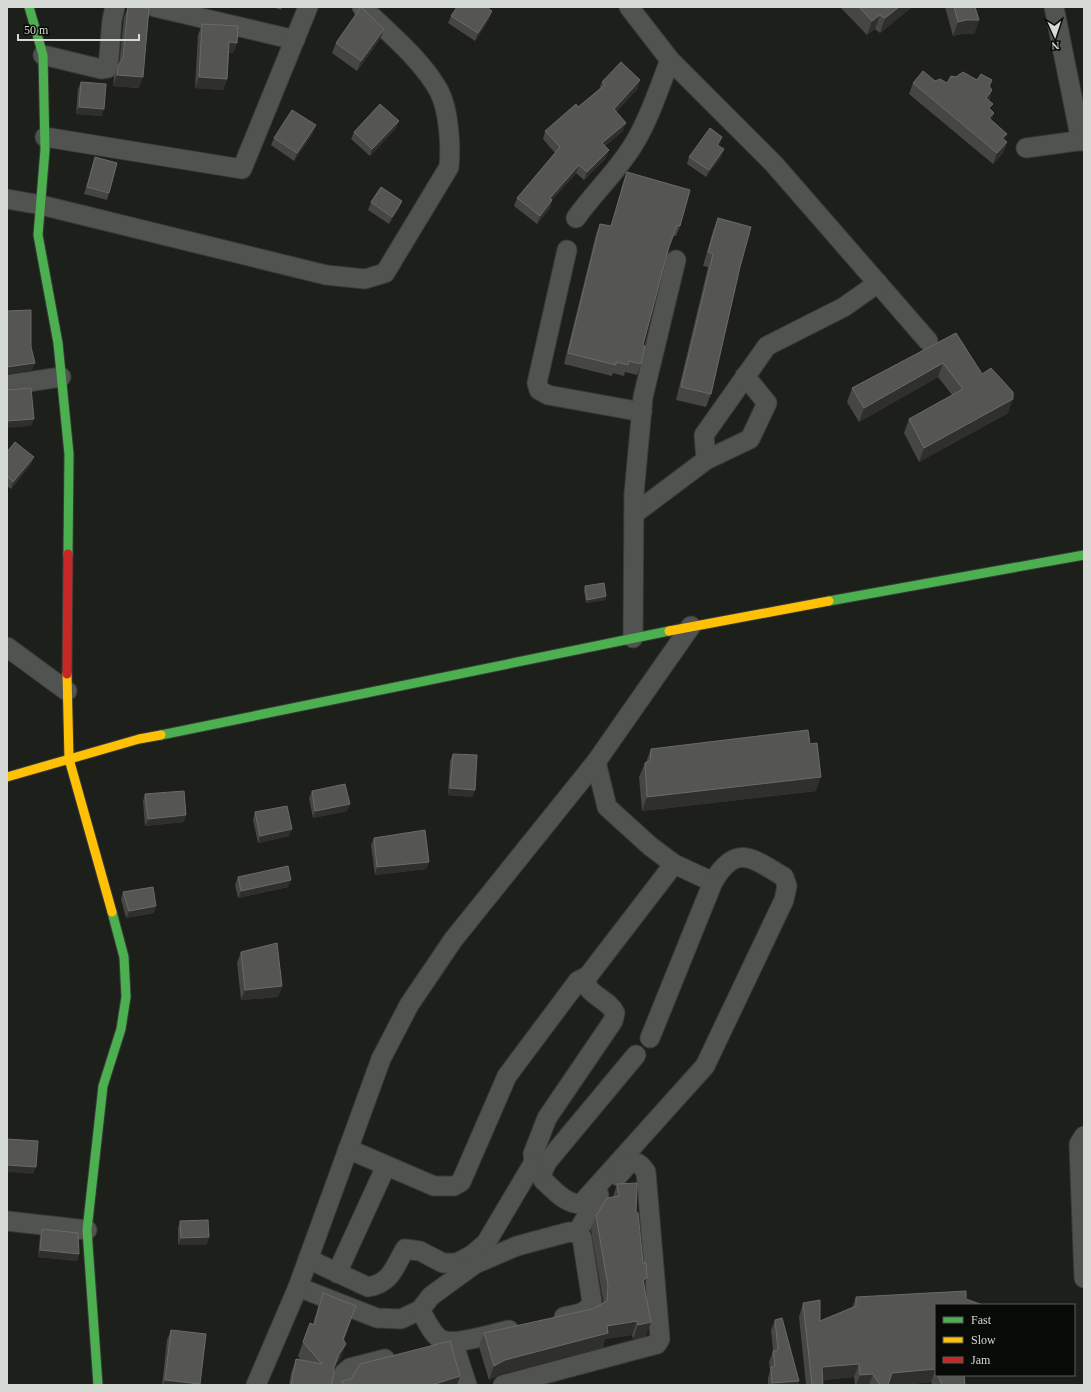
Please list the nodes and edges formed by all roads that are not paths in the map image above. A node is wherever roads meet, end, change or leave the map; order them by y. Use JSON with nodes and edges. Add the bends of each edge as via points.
{"nodes":[{"id":1,"x":29,"y":7,"type":"edge"},
{"id":2,"x":116,"y":7,"type":"edge"},
{"id":3,"x":155,"y":7,"type":"edge"},
{"id":4,"x":308,"y":7,"type":"edge"},
{"id":5,"x":362,"y":7,"type":"edge"},
{"id":6,"x":630,"y":7,"type":"edge"},
{"id":7,"x":1054,"y":7,"type":"edge"},
{"id":8,"x":295,"y":40,"type":"junction"},
{"id":9,"x":43,"y":55,"type":"junction"},
{"id":10,"x":670,"y":60,"type":"junction"},
{"id":11,"x":45,"y":137,"type":"junction"},
{"id":12,"x":1082,"y":141,"type":"edge"},
{"id":13,"x":1026,"y":148,"type":"dead end"},
{"id":14,"x":7,"y":199,"type":"edge"},
{"id":15,"x":41,"y":205,"type":"junction"},
{"id":16,"x":576,"y":218,"type":"dead end"},
{"id":17,"x":567,"y":250,"type":"dead end"},
{"id":18,"x":676,"y":260,"type":"dead end"},
{"id":19,"x":878,"y":283,"type":"junction"},
{"id":20,"x":928,"y":341,"type":"dead end"},
{"id":21,"x":745,"y":376,"type":"junction"},
{"id":22,"x":61,"y":377,"type":"junction"},
{"id":23,"x":7,"y":385,"type":"edge"},
{"id":24,"x":642,"y":412,"type":"junction"},
{"id":25,"x":706,"y":460,"type":"junction"},
{"id":26,"x":634,"y":514,"type":"junction"},
{"id":27,"x":1084,"y":555,"type":"edge"},
{"id":28,"x":691,"y":626,"type":"junction"},
{"id":29,"x":633,"y":638,"type":"junction"},
{"id":30,"x":7,"y":647,"type":"edge"},
{"id":31,"x":67,"y":691,"type":"junction"},
{"id":32,"x":69,"y":759,"type":"junction"},
{"id":33,"x":596,"y":762,"type":"junction"},
{"id":34,"x":7,"y":777,"type":"edge"},
{"id":35,"x":674,"y":864,"type":"junction"},
{"id":36,"x":713,"y":882,"type":"junction"},
{"id":37,"x":588,"y":976,"type":"junction"},
{"id":38,"x":650,"y":1038,"type":"dead end"},
{"id":39,"x":636,"y":1055,"type":"dead end"},
{"id":40,"x":1084,"y":1136,"type":"edge"},
{"id":41,"x":348,"y":1149,"type":"junction"},
{"id":42,"x":386,"y":1166,"type":"junction"},
{"id":43,"x":538,"y":1167,"type":"junction"},
{"id":44,"x":7,"y":1221,"type":"edge"},
{"id":45,"x":87,"y":1230,"type":"junction"},
{"id":46,"x":577,"y":1233,"type":"junction"},
{"id":47,"x":308,"y":1259,"type":"junction"},
{"id":48,"x":337,"y":1273,"type":"junction"},
{"id":49,"x":1084,"y":1278,"type":"edge"},
{"id":50,"x":298,"y":1287,"type":"junction"},
{"id":51,"x":420,"y":1310,"type":"junction"},
{"id":52,"x":546,"y":1321,"type":"edge"},
{"id":53,"x":522,"y":1326,"type":"edge"},
{"id":54,"x":453,"y":1342,"type":"junction"},
{"id":55,"x":424,"y":1350,"type":"edge"},
{"id":56,"x":402,"y":1355,"type":"edge"},
{"id":57,"x":98,"y":1385,"type":"edge"},
{"id":58,"x":256,"y":1385,"type":"edge"},
{"id":59,"x":339,"y":1385,"type":"edge"},
{"id":60,"x":467,"y":1385,"type":"edge"},
{"id":61,"x":503,"y":1385,"type":"edge"}],
"edges":[{"from":1,"to":9,"type":"street"},
{"from":2,"to":9,"type":"street","via":[[112,20],[108,68],[101,69]]},
{"from":3,"to":8,"type":"street"},
{"from":4,"to":8,"type":"street"},
{"from":5,"to":15,"type":"street","via":[[427,72],[440,92],[451,149],[449,167],[385,273],[365,279],[326,275]]},
{"from":6,"to":10,"type":"street"},
{"from":7,"to":12,"type":"street"},
{"from":8,"to":11,"type":"street","via":[[242,169]]},
{"from":9,"to":11,"type":"street"},
{"from":10,"to":16,"type":"street","via":[[635,142]]},
{"from":10,"to":19,"type":"street","via":[[774,164]]},
{"from":11,"to":15,"type":"street"},
{"from":12,"to":13,"type":"street"},
{"from":14,"to":15,"type":"street"},
{"from":15,"to":22,"type":"street","via":[[38,235],[58,343]]},
{"from":17,"to":24,"type":"street","via":[[537,383],[539,390],[548,395]]},
{"from":18,"to":24,"type":"street"},
{"from":19,"to":20,"type":"street"},
{"from":19,"to":21,"type":"street","via":[[844,307],[767,346]]},
{"from":21,"to":25,"type":"street","via":[[704,436]]},
{"from":21,"to":25,"type":"street","via":[[767,403],[750,440]]},
{"from":22,"to":23,"type":"street"},
{"from":22,"to":31,"type":"street","via":[[69,454]]},
{"from":24,"to":26,"type":"street"},
{"from":25,"to":26,"type":"street"},
{"from":26,"to":29,"type":"street"},
{"from":27,"to":28,"type":"street"},
{"from":28,"to":29,"type":"street"},
{"from":28,"to":33,"type":"street"},
{"from":29,"to":32,"type":"street","via":[[139,739]]},
{"from":30,"to":31,"type":"street"},
{"from":31,"to":32,"type":"street"},
{"from":32,"to":34,"type":"street"},
{"from":32,"to":45,"type":"street","via":[[124,957],[126,997],[121,1029],[103,1086]]},
{"from":33,"to":35,"type":"street","via":[[607,807]]},
{"from":33,"to":41,"type":"street","via":[[453,940],[409,1005],[381,1059]]},
{"from":35,"to":36,"type":"street"},
{"from":35,"to":37,"type":"street"},
{"from":36,"to":38,"type":"street"},
{"from":36,"to":43,"type":"street","via":[[728,861],[752,858],[784,877],[787,886],[784,900],[705,1066],[581,1204],[573,1204],[566,1200],[543,1180]]},
{"from":37,"to":42,"type":"street","via":[[578,981],[507,1076],[461,1182],[454,1186],[434,1186]]},
{"from":37,"to":43,"type":"street","via":[[586,985],[590,991],[611,1005],[615,1013],[613,1021],[547,1118],[533,1154]]},
{"from":39,"to":43,"type":"street","via":[[547,1162]]},
{"from":40,"to":49,"type":"street","via":[[1079,1144]]},
{"from":41,"to":42,"type":"street"},
{"from":41,"to":47,"type":"street"},
{"from":42,"to":48,"type":"street"},
{"from":43,"to":48,"type":"street","via":[[486,1243],[457,1263],[443,1263],[420,1250],[405,1250],[386,1281],[378,1285],[368,1287]]},
{"from":44,"to":45,"type":"street"},
{"from":45,"to":57,"type":"street"},
{"from":46,"to":51,"type":"street","via":[[569,1232],[518,1246],[475,1264],[431,1296]]},
{"from":46,"to":52,"type":"street","via":[[582,1238],[592,1302],[590,1308],[584,1312]]},
{"from":46,"to":61,"type":"street","via":[[599,1194],[630,1162],[641,1164],[646,1172],[648,1188],[660,1339],[657,1344]]},
{"from":47,"to":48,"type":"street"},
{"from":47,"to":50,"type":"street"},
{"from":50,"to":51,"type":"street","via":[[383,1319],[401,1319]]},
{"from":50,"to":58,"type":"street"},
{"from":51,"to":54,"type":"street","via":[[441,1340]]},
{"from":53,"to":54,"type":"street"},
{"from":54,"to":55,"type":"street"},
{"from":54,"to":60,"type":"street"},
{"from":56,"to":59,"type":"street","via":[[350,1368],[344,1373]]}]}
